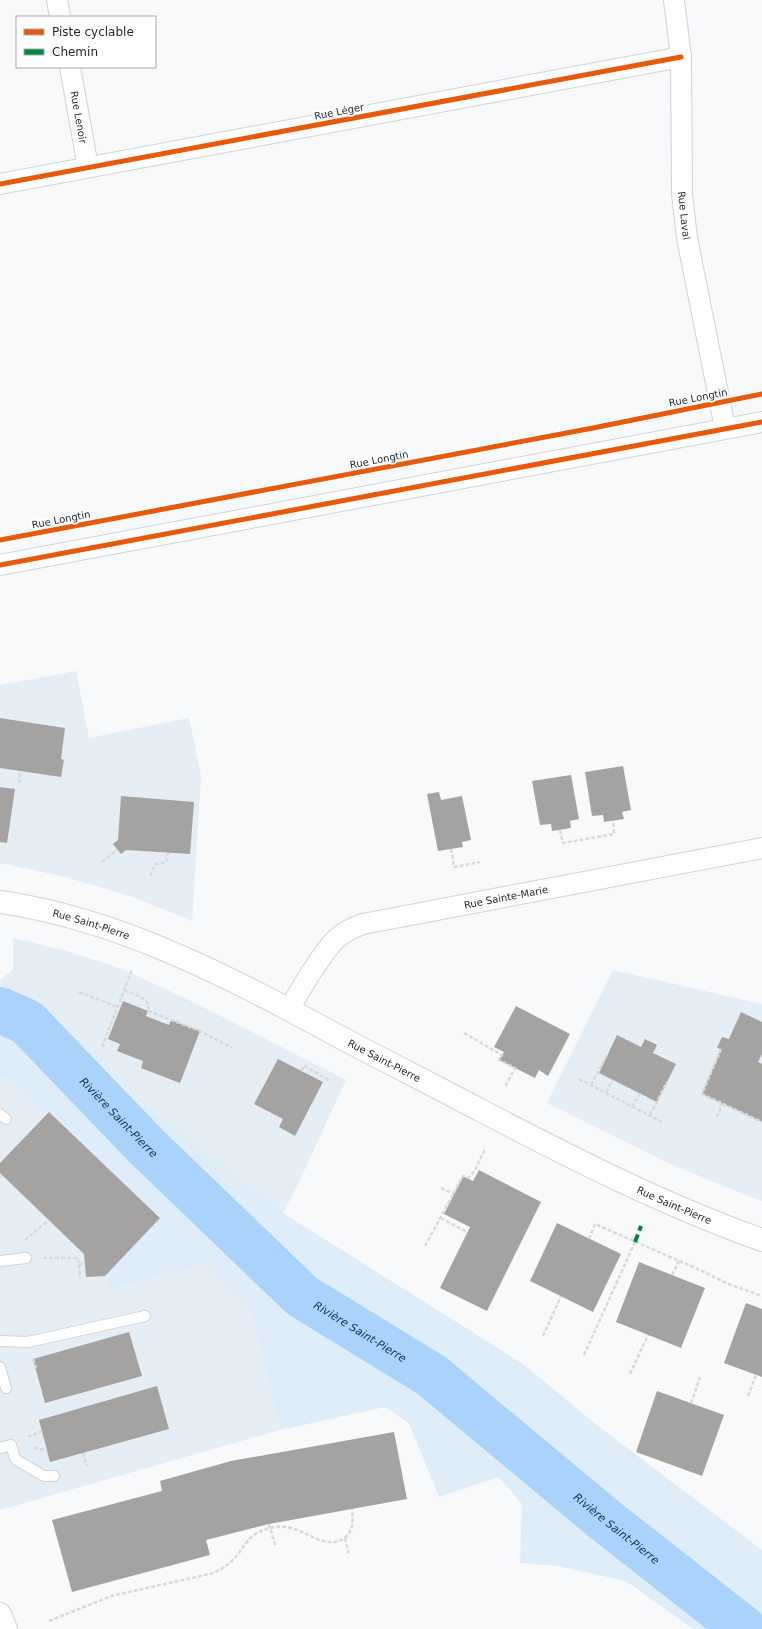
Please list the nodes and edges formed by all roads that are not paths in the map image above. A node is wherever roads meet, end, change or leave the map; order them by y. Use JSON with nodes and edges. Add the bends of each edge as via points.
{"nodes":[{"id":1,"x":57,"y":0,"type":"edge"},
{"id":2,"x":674,"y":0,"type":"edge"},
{"id":3,"x":60,"y":16,"type":"edge"},
{"id":4,"x":681,"y":57,"type":"junction"},
{"id":5,"x":70,"y":68,"type":"edge"},
{"id":6,"x":88,"y":167,"type":"junction"},
{"id":7,"x":0,"y":184,"type":"edge"},
{"id":8,"x":762,"y":422,"type":"edge"},
{"id":9,"x":725,"y":428,"type":"junction"},
{"id":10,"x":0,"y":565,"type":"edge"},
{"id":11,"x":762,"y":848,"type":"edge"},
{"id":12,"x":0,"y":902,"type":"edge"},
{"id":13,"x":289,"y":1009,"type":"junction"},
{"id":14,"x":762,"y":1240,"type":"edge"},
{"id":15,"x":26,"y":1258,"type":"road end"},
{"id":16,"x":0,"y":1261,"type":"edge"},
{"id":17,"x":144,"y":1316,"type":"dead end"},
{"id":18,"x":0,"y":1342,"type":"edge"},
{"id":19,"x":0,"y":1367,"type":"edge"},
{"id":20,"x":6,"y":1388,"type":"dead end"},
{"id":21,"x":0,"y":1448,"type":"edge"},
{"id":22,"x":54,"y":1476,"type":"dead end"},
{"id":23,"x":0,"y":1614,"type":"edge"},
{"id":24,"x":6,"y":1629,"type":"edge"}],
"edges":[{"from":1,"to":3,"type":"street"},
{"from":2,"to":4,"type":"street","name":"Rue Laval"},
{"from":4,"to":6,"type":"street","name":"Rue Léger"},
{"from":4,"to":9,"type":"street","name":"Rue Laval","via":[[682,194],[687,238]]},
{"from":5,"to":6,"type":"street","name":"Rue Lenoir"},
{"from":6,"to":7,"type":"street","name":"Rue Léger"},
{"from":8,"to":9,"type":"street"},
{"from":9,"to":10,"type":"street"},
{"from":11,"to":13,"type":"street","name":"Rue Sainte-Marie","via":[[354,927],[339,936],[327,948]]},
{"from":12,"to":13,"type":"main road","name":"Rue Saint-Pierre","via":[[51,912],[123,934],[193,963]]},
{"from":13,"to":14,"type":"main road","name":"Rue Saint-Pierre","via":[[603,1173],[682,1209]]},
{"from":15,"to":16,"type":"lane"},
{"from":17,"to":18,"type":"lane","via":[[28,1342]]},
{"from":19,"to":20,"type":"lane"},
{"from":21,"to":22,"type":"lane","via":[[11,1445],[18,1462],[44,1476]]},
{"from":23,"to":24,"type":"main road"}]}
